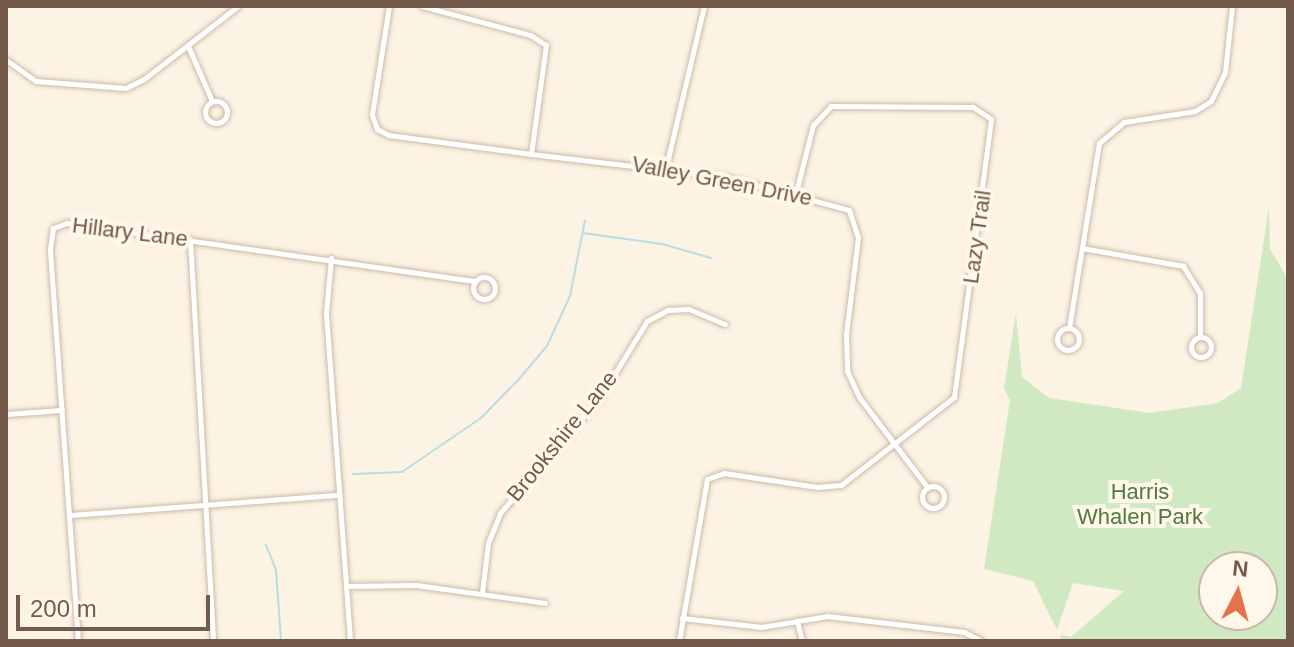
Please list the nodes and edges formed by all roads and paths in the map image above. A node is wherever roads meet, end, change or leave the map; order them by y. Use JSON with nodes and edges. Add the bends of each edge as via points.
{"nodes":[{"id":1,"x":238,"y":6,"type":"edge"},
{"id":2,"x":422,"y":6,"type":"edge"},
{"id":3,"x":704,"y":6,"type":"edge"},
{"id":4,"x":1232,"y":6,"type":"edge"},
{"id":5,"x":385,"y":7,"type":"edge"},
{"id":6,"x":188,"y":46,"type":"junction"},
{"id":7,"x":6,"y":60,"type":"edge"},
{"id":8,"x":212,"y":101,"type":"junction"},
{"id":9,"x":531,"y":154,"type":"junction"},
{"id":10,"x":666,"y":167,"type":"junction"},
{"id":11,"x":796,"y":192,"type":"junction"},
{"id":12,"x":190,"y":239,"type":"junction"},
{"id":13,"x":1082,"y":248,"type":"junction"},
{"id":14,"x":331,"y":258,"type":"junction"},
{"id":15,"x":475,"y":281,"type":"junction"},
{"id":16,"x":725,"y":324,"type":"dead end"},
{"id":17,"x":1069,"y":328,"type":"junction"},
{"id":18,"x":1200,"y":336,"type":"junction"},
{"id":19,"x":62,"y":410,"type":"junction"},
{"id":20,"x":6,"y":414,"type":"edge"},
{"id":21,"x":896,"y":445,"type":"junction"},
{"id":22,"x":927,"y":487,"type":"junction"},
{"id":23,"x":339,"y":495,"type":"junction"},
{"id":24,"x":203,"y":504,"type":"junction"},
{"id":25,"x":70,"y":515,"type":"junction"},
{"id":26,"x":346,"y":586,"type":"junction"},
{"id":27,"x":482,"y":593,"type":"junction"},
{"id":28,"x":545,"y":603,"type":"dead end"},
{"id":29,"x":682,"y":618,"type":"junction"},
{"id":30,"x":797,"y":621,"type":"junction"},
{"id":31,"x":78,"y":641,"type":"edge"},
{"id":32,"x":213,"y":641,"type":"edge"},
{"id":33,"x":350,"y":641,"type":"edge"},
{"id":34,"x":679,"y":641,"type":"edge"},
{"id":35,"x":802,"y":641,"type":"edge"},
{"id":36,"x":982,"y":641,"type":"edge"}],
"edges":[{"from":1,"to":6,"type":"street"},
{"from":2,"to":9,"type":"street","via":[[530,35],[546,45]]},
{"from":3,"to":10,"type":"street"},
{"from":4,"to":13,"type":"street","via":[[1225,72],[1211,101],[1195,111],[1124,122],[1099,143]]},
{"from":5,"to":9,"type":"street","name":"Valley Green Drive","via":[[372,115],[379,131]]},
{"from":6,"to":7,"type":"street","via":[[144,79],[118,90],[36,81]]},
{"from":6,"to":8,"type":"street"},
{"from":8,"to":8,"type":"street","via":[[206,115],[221,122],[227,106]]},
{"from":9,"to":10,"type":"street","name":"Valley Green Drive"},
{"from":10,"to":11,"type":"street","name":"Valley Green Drive"},
{"from":11,"to":21,"type":"street","name":"Valley Green Drive","via":[[842,206],[854,216],[858,238],[846,334],[847,371],[859,397]]},
{"from":11,"to":21,"type":"street","name":"Lazy Trail","via":[[813,125],[831,106],[973,107],[991,119],[954,397]]},
{"from":12,"to":14,"type":"street","name":"Hillary Lane"},
{"from":12,"to":19,"type":"street","name":"Hillary Lane","via":[[67,223],[53,228],[50,249]]},
{"from":12,"to":24,"type":"street"},
{"from":13,"to":17,"type":"street"},
{"from":13,"to":18,"type":"street","via":[[1183,266],[1200,293]]},
{"from":14,"to":15,"type":"street","name":"Hillary Lane"},
{"from":14,"to":23,"type":"street","via":[[326,313]]},
{"from":15,"to":15,"type":"street","name":"Hillary Lane","via":[[492,279],[494,293],[479,297]]},
{"from":16,"to":27,"type":"street","name":"Brookshire Lane","via":[[689,309],[668,310],[647,321],[601,396],[500,513],[488,543]]},
{"from":17,"to":17,"type":"street","via":[[1079,341],[1068,350],[1057,338]]},
{"from":18,"to":18,"type":"street","via":[[1211,346],[1200,357],[1190,349]]},
{"from":19,"to":20,"type":"street"},
{"from":19,"to":25,"type":"street","name":"Hillary Lane"},
{"from":21,"to":22,"type":"street"},
{"from":21,"to":29,"type":"street","name":"Lazy Trail","via":[[835,487],[717,474],[703,485]]},
{"from":22,"to":22,"type":"street","via":[[943,492],[939,507],[924,505]]},
{"from":23,"to":24,"type":"street"},
{"from":23,"to":26,"type":"street"},
{"from":24,"to":25,"type":"street"},
{"from":24,"to":32,"type":"street"},
{"from":25,"to":31,"type":"street","name":"Hillary Lane"},
{"from":26,"to":27,"type":"street","via":[[416,585]]},
{"from":26,"to":33,"type":"street"},
{"from":27,"to":28,"type":"street"},
{"from":29,"to":30,"type":"street","via":[[761,627]]},
{"from":29,"to":34,"type":"street","name":"Lazy Trail"},
{"from":30,"to":35,"type":"street"},
{"from":30,"to":36,"type":"street","via":[[837,616],[964,632]]}]}
